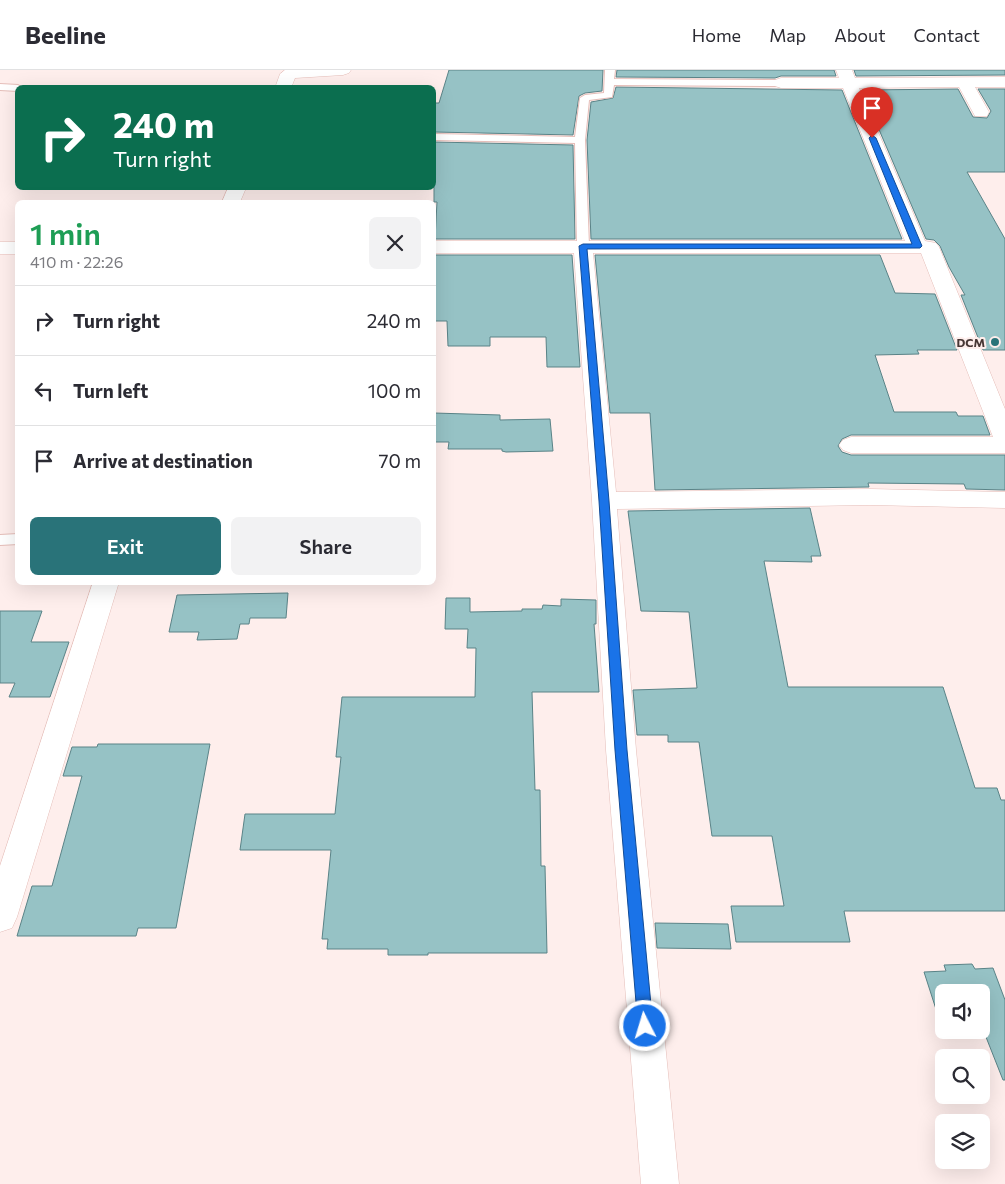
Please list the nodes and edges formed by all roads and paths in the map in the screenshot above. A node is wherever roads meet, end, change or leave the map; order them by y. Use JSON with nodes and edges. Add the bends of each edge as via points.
{"nodes":[{"id":1,"x":343,"y":70,"type":"edge"},
{"id":2,"x":610,"y":70,"type":"edge"},
{"id":3,"x":847,"y":77,"type":"edge"},
{"id":4,"x":609,"y":82,"type":"junction"},
{"id":5,"x":964,"y":82,"type":"junction"},
{"id":6,"x":1005,"y":82,"type":"edge"},
{"id":7,"x":781,"y":83,"type":"joint"},
{"id":8,"x":284,"y":85,"type":"edge"},
{"id":9,"x":0,"y":87,"type":"edge"},
{"id":10,"x":15,"y":88,"type":"edge"},
{"id":11,"x":981,"y":112,"type":"dead end"},
{"id":12,"x":436,"y":137,"type":"edge"},
{"id":13,"x":580,"y":140,"type":"junction"},
{"id":14,"x":583,"y":246,"type":"junction"},
{"id":15,"x":918,"y":246,"type":"junction"},
{"id":16,"x":436,"y":247,"type":"edge"},
{"id":17,"x":0,"y":248,"type":"edge"},
{"id":18,"x":15,"y":248,"type":"edge"},
{"id":19,"x":1005,"y":438,"type":"edge"},
{"id":20,"x":851,"y":445,"type":"dead end"},
{"id":21,"x":1005,"y":445,"type":"edge"},
{"id":22,"x":1005,"y":500,"type":"edge"},
{"id":23,"x":604,"y":501,"type":"junction"},
{"id":24,"x":15,"y":539,"type":"edge"},
{"id":25,"x":0,"y":540,"type":"edge"},
{"id":26,"x":105,"y":585,"type":"edge"},
{"id":27,"x":0,"y":917,"type":"edge"},
{"id":28,"x":660,"y":1184,"type":"edge"}],
"edges":[{"from":1,"to":8,"type":"street","via":[[288,74]]},
{"from":2,"to":4,"type":"lane"},
{"from":3,"to":5,"type":"street"},
{"from":3,"to":7,"type":"street"},
{"from":3,"to":15,"type":"street"},
{"from":4,"to":7,"type":"lane"},
{"from":4,"to":13,"type":"lane","via":[[609,96],[585,98]]},
{"from":5,"to":6,"type":"street"},
{"from":5,"to":11,"type":"street"},
{"from":9,"to":10,"type":"lane"},
{"from":12,"to":13,"type":"lane"},
{"from":13,"to":14,"type":"lane"},
{"from":14,"to":15,"type":"street"},
{"from":14,"to":16,"type":"street"},
{"from":14,"to":23,"type":"street"},
{"from":15,"to":19,"type":"street","via":[[929,247]]},
{"from":17,"to":18,"type":"street"},
{"from":20,"to":21,"type":"street"},
{"from":22,"to":23,"type":"street","via":[[870,497]]},
{"from":23,"to":28,"type":"street","via":[[621,750]]},
{"from":24,"to":25,"type":"lane"},
{"from":26,"to":27,"type":"street"}]}
